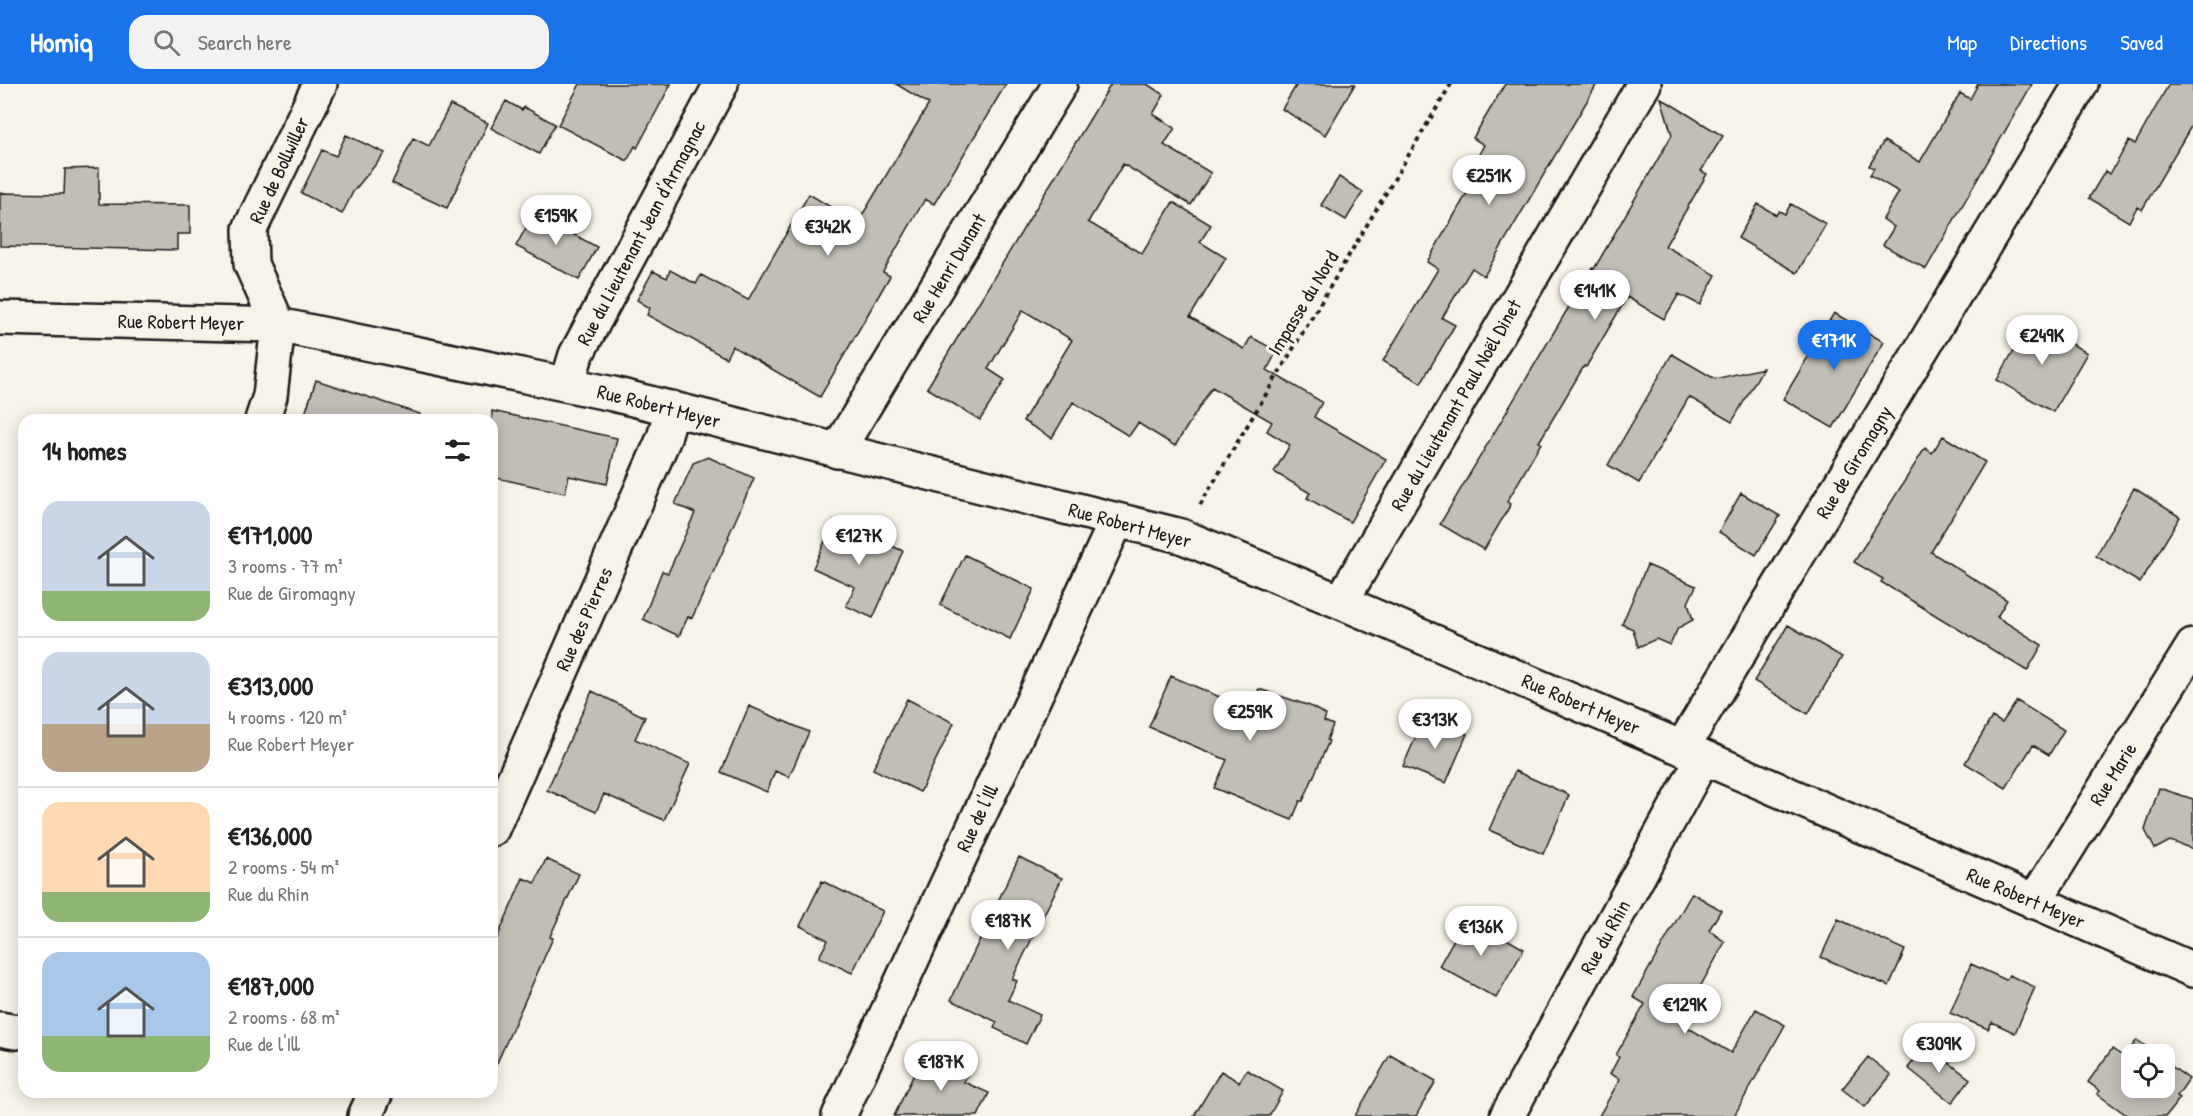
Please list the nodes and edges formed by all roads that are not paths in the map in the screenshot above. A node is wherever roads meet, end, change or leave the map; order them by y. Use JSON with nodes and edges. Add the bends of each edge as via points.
{"nodes":[{"id":1,"x":320,"y":84,"type":"edge"},
{"id":2,"x":721,"y":84,"type":"edge"},
{"id":3,"x":1060,"y":84,"type":"edge"},
{"id":4,"x":1644,"y":84,"type":"edge"},
{"id":5,"x":2081,"y":84,"type":"edge"},
{"id":6,"x":0,"y":318,"type":"edge"},
{"id":7,"x":278,"y":325,"type":"junction"},
{"id":8,"x":567,"y":384,"type":"junction"},
{"id":9,"x":672,"y":408,"type":"junction"},
{"id":10,"x":264,"y":414,"type":"edge"},
{"id":11,"x":837,"y":451,"type":"junction"},
{"id":12,"x":1117,"y":520,"type":"junction"},
{"id":13,"x":1341,"y":602,"type":"junction"},
{"id":14,"x":2193,"y":646,"type":"edge"},
{"id":15,"x":1693,"y":753,"type":"junction"},
{"id":16,"x":498,"y":815,"type":"edge"},
{"id":17,"x":2034,"y":902,"type":"junction"},
{"id":18,"x":2193,"y":970,"type":"edge"},
{"id":19,"x":0,"y":1029,"type":"edge"},
{"id":20,"x":18,"y":1032,"type":"edge"},
{"id":21,"x":373,"y":1098,"type":"edge"},
{"id":22,"x":365,"y":1116,"type":"edge"},
{"id":23,"x":839,"y":1116,"type":"edge"},
{"id":24,"x":1507,"y":1116,"type":"edge"}],
"edges":[{"from":1,"to":7,"type":"street","name":"Rue de Bollwiller","via":[[250,229],[251,264]]},
{"from":2,"to":8,"type":"street","name":"Rue du Lieutenant Jean d'Armagnac","via":[[576,354]]},
{"from":3,"to":11,"type":"street","name":"Rue Henri Dunant"},
{"from":4,"to":13,"type":"street","name":"Rue du Lieutenant Paul Noël Dinet"},
{"from":5,"to":15,"type":"street","name":"Rue de Giromagny"},
{"from":6,"to":7,"type":"street","name":"Rue Robert Meyer"},
{"from":7,"to":8,"type":"street","name":"Rue Robert Meyer"},
{"from":7,"to":10,"type":"street","via":[[270,396]]},
{"from":8,"to":9,"type":"street","name":"Rue Robert Meyer"},
{"from":9,"to":11,"type":"street","name":"Rue Robert Meyer"},
{"from":9,"to":16,"type":"street","name":"Rue des Pierres","via":[[664,438]]},
{"from":11,"to":12,"type":"street","name":"Rue Robert Meyer"},
{"from":12,"to":13,"type":"street","name":"Rue Robert Meyer","via":[[1181,536]]},
{"from":12,"to":23,"type":"street","name":"Rue de l'Ill"},
{"from":13,"to":15,"type":"street","name":"Rue Robert Meyer"},
{"from":14,"to":17,"type":"street","name":"Rue Marie"},
{"from":15,"to":17,"type":"street","name":"Rue Robert Meyer"},
{"from":15,"to":24,"type":"street","name":"Rue du Rhin"},
{"from":17,"to":18,"type":"street","name":"Rue Robert Meyer"},
{"from":19,"to":20,"type":"street"},
{"from":21,"to":22,"type":"street"}]}
